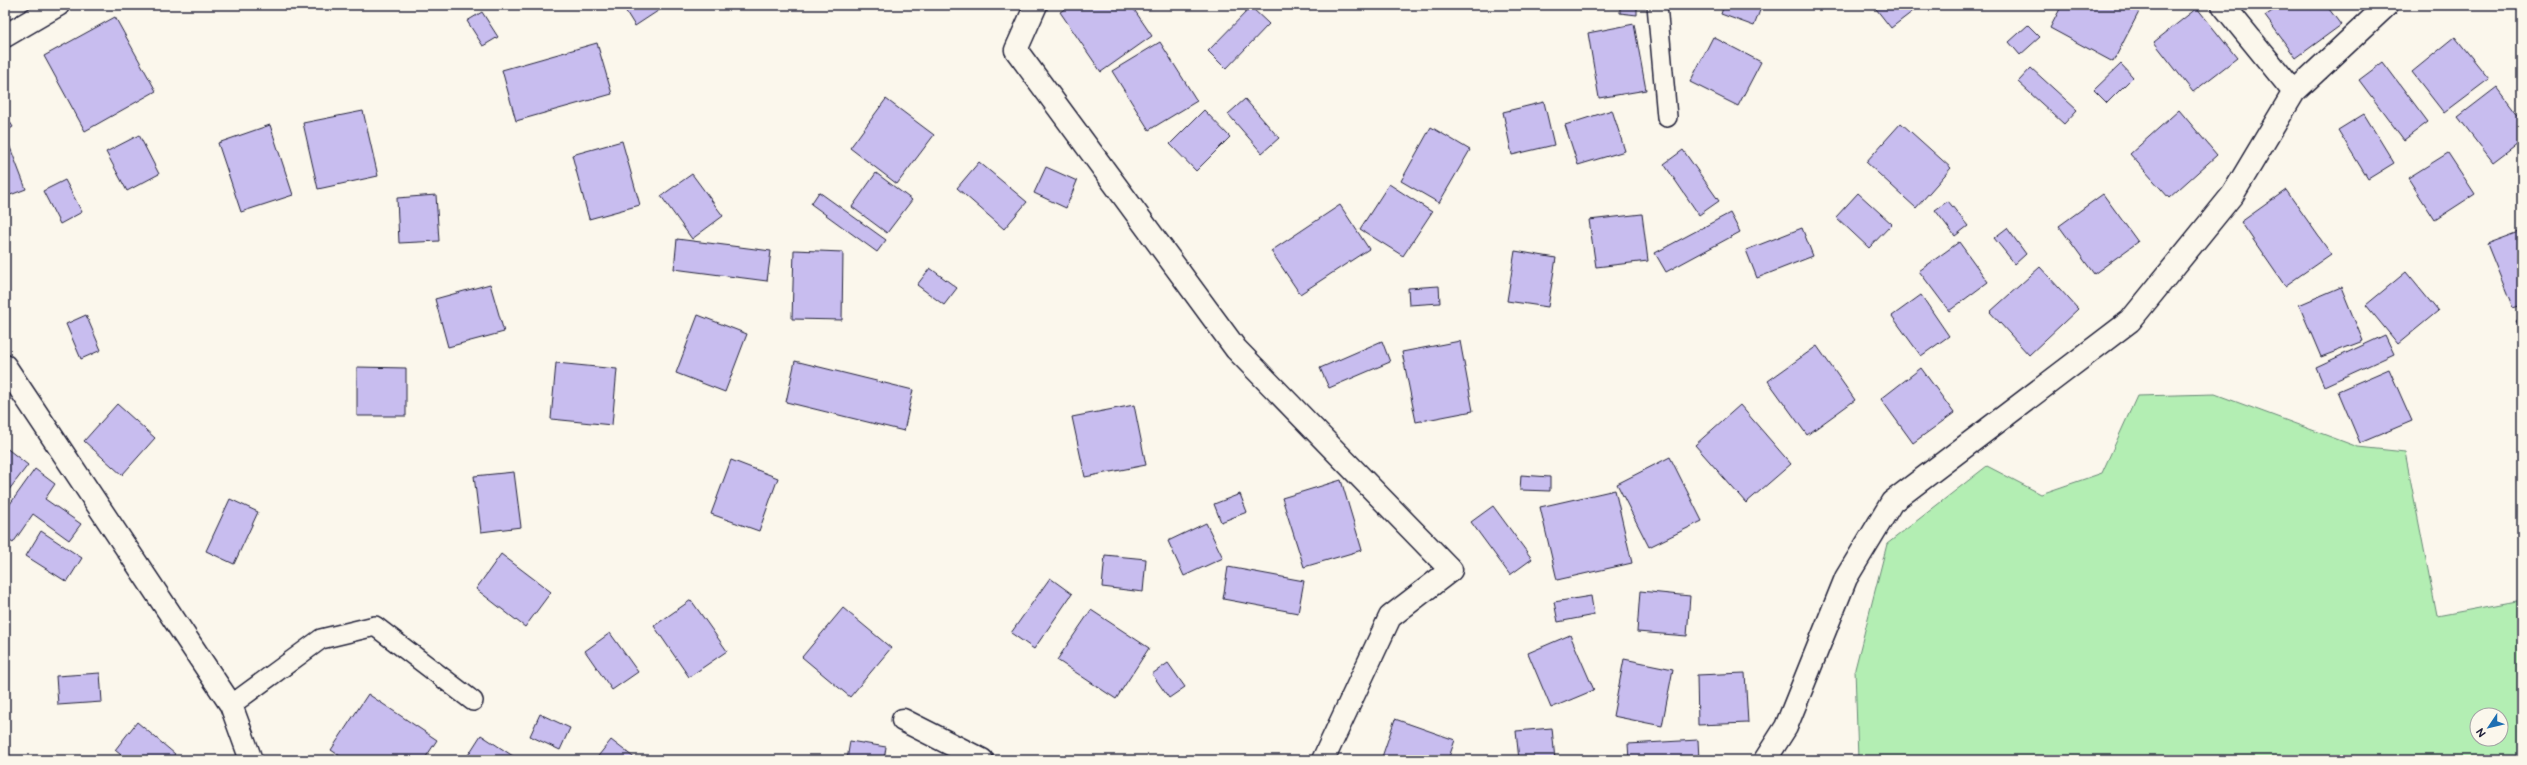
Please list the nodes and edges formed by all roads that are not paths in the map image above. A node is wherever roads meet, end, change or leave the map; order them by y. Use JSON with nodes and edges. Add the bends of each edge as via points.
{"nodes":[{"id":1,"x":58,"y":5,"type":"edge"},
{"id":2,"x":1036,"y":5,"type":"edge"},
{"id":3,"x":1657,"y":5,"type":"edge"},
{"id":4,"x":2223,"y":5,"type":"edge"},
{"id":5,"x":2387,"y":5,"type":"edge"},
{"id":6,"x":5,"y":36,"type":"edge"},
{"id":7,"x":2294,"y":92,"type":"junction"},
{"id":8,"x":1667,"y":117,"type":"dead end"},
{"id":9,"x":5,"y":366,"type":"edge"},
{"id":10,"x":473,"y":701,"type":"dead end"},
{"id":11,"x":231,"y":705,"type":"junction"},
{"id":12,"x":903,"y":720,"type":"dead end"},
{"id":13,"x":252,"y":760,"type":"edge"},
{"id":14,"x":982,"y":760,"type":"edge"},
{"id":15,"x":1323,"y":760,"type":"edge"},
{"id":16,"x":1765,"y":760,"type":"edge"}],
"edges":[{"from":1,"to":6,"type":"street"},
{"from":2,"to":15,"type":"street","via":[[1016,50],[1236,349],[1451,570],[1390,617]]},
{"from":3,"to":8,"type":"lane"},
{"from":4,"to":7,"type":"street"},
{"from":5,"to":7,"type":"street"},
{"from":7,"to":16,"type":"street","via":[[2233,194],[2130,321],[1892,502],[1846,578],[1786,727]]},
{"from":9,"to":11,"type":"street"},
{"from":10,"to":11,"type":"lane","via":[[375,626],[321,639]]},
{"from":11,"to":13,"type":"street"},
{"from":12,"to":14,"type":"street"}]}
